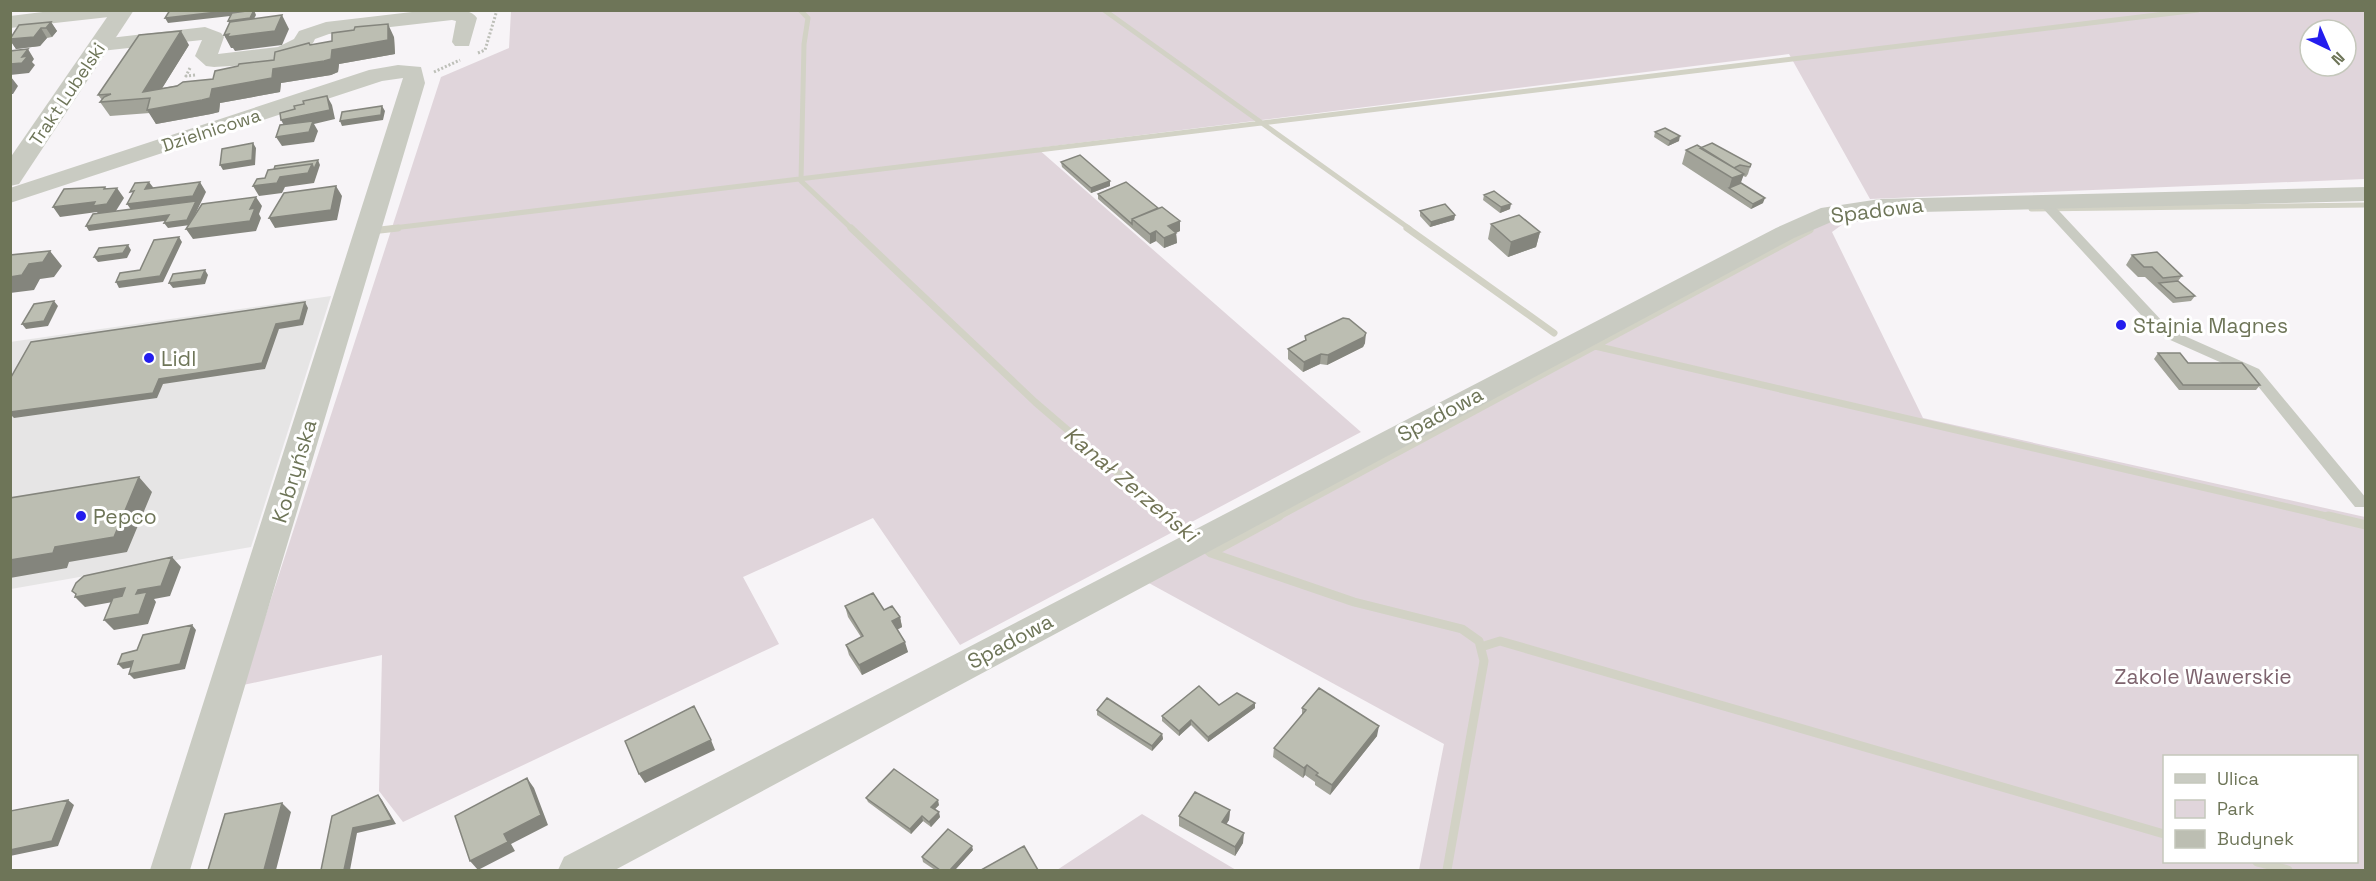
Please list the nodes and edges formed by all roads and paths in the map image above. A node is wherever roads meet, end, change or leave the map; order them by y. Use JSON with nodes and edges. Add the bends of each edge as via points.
{"nodes":[{"id":1,"x":118,"y":10,"type":"edge"},
{"id":2,"x":123,"y":10,"type":"edge"},
{"id":3,"x":11,"y":23,"type":"edge"},
{"id":4,"x":462,"y":42,"type":"dead end"},
{"id":5,"x":101,"y":45,"type":"junction"},
{"id":6,"x":413,"y":72,"type":"joint"},
{"id":7,"x":10,"y":178,"type":"edge"},
{"id":8,"x":2366,"y":194,"type":"edge"},
{"id":9,"x":10,"y":196,"type":"edge"},
{"id":10,"x":2042,"y":200,"type":"junction"},
{"id":11,"x":2361,"y":503,"type":"dead end"},
{"id":12,"x":170,"y":870,"type":"edge"},
{"id":13,"x":578,"y":870,"type":"edge"}],
"edges":[{"from":1,"to":3,"type":"street"},
{"from":2,"to":5,"type":"street","name":"Trakt Lubelski"},
{"from":4,"to":5,"type":"street","via":[[467,18],[453,14],[326,28],[306,35],[303,43],[283,53],[214,61],[206,56],[214,37],[205,33]]},
{"from":5,"to":7,"type":"street","name":"Trakt Lubelski"},
{"from":6,"to":9,"type":"street","name":"Dzielnicowa","via":[[377,75]]},
{"from":6,"to":12,"type":"street","name":"Kobryńska","via":[[411,94]]},
{"from":8,"to":10,"type":"street","name":"Spadowa"},
{"from":10,"to":11,"type":"lane","via":[[2158,325],[2173,336],[2254,372]]},
{"from":10,"to":13,"type":"street","name":"Spadowa","via":[[1880,206],[1830,213],[1785,233]]}]}
